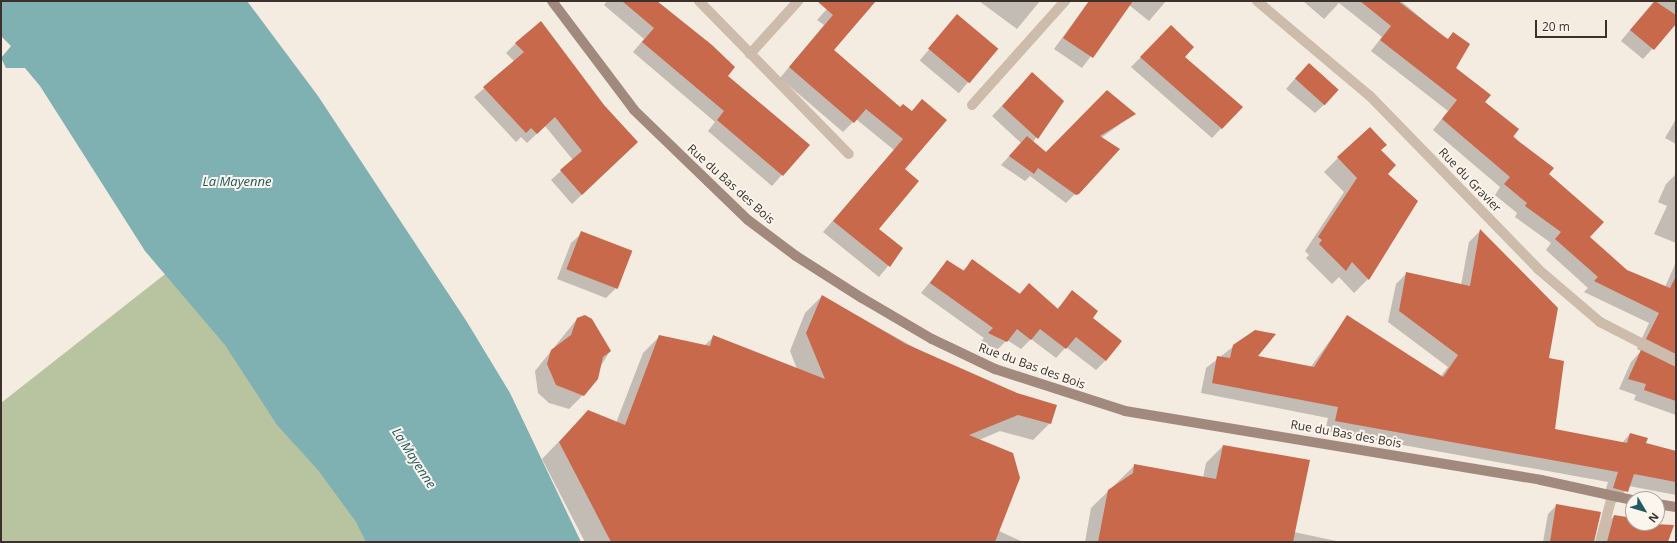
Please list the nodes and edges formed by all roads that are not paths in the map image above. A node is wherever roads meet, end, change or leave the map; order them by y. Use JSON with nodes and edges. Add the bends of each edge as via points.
{"nodes":[{"id":1,"x":552,"y":1,"type":"edge"},
{"id":2,"x":699,"y":1,"type":"edge"},
{"id":3,"x":798,"y":1,"type":"edge"},
{"id":4,"x":1065,"y":1,"type":"edge"},
{"id":5,"x":1257,"y":1,"type":"edge"},
{"id":6,"x":750,"y":54,"type":"junction"},
{"id":7,"x":972,"y":106,"type":"dead end"},
{"id":8,"x":849,"y":154,"type":"dead end"},
{"id":9,"x":1676,"y":361,"type":"edge"},
{"id":10,"x":1612,"y":496,"type":"junction"},
{"id":11,"x":1625,"y":498,"type":"edge"},
{"id":12,"x":1665,"y":505,"type":"edge"},
{"id":13,"x":1676,"y":507,"type":"edge"},
{"id":14,"x":1600,"y":542,"type":"edge"}],
"edges":[{"from":1,"to":10,"type":"street","name":"Rue du Bas des Bois","via":[[634,110],[748,220],[796,256],[932,339],[988,365],[1126,411],[1541,480]]},
{"from":2,"to":6,"type":"street"},
{"from":3,"to":6,"type":"street"},
{"from":4,"to":7,"type":"street"},
{"from":5,"to":9,"type":"street","name":"Rue du Gravier","via":[[1370,96],[1555,283],[1600,322]]},
{"from":6,"to":8,"type":"street"},
{"from":10,"to":11,"type":"street","name":"Rue du Bas des Bois"},
{"from":10,"to":14,"type":"street"},
{"from":12,"to":13,"type":"street"}]}
